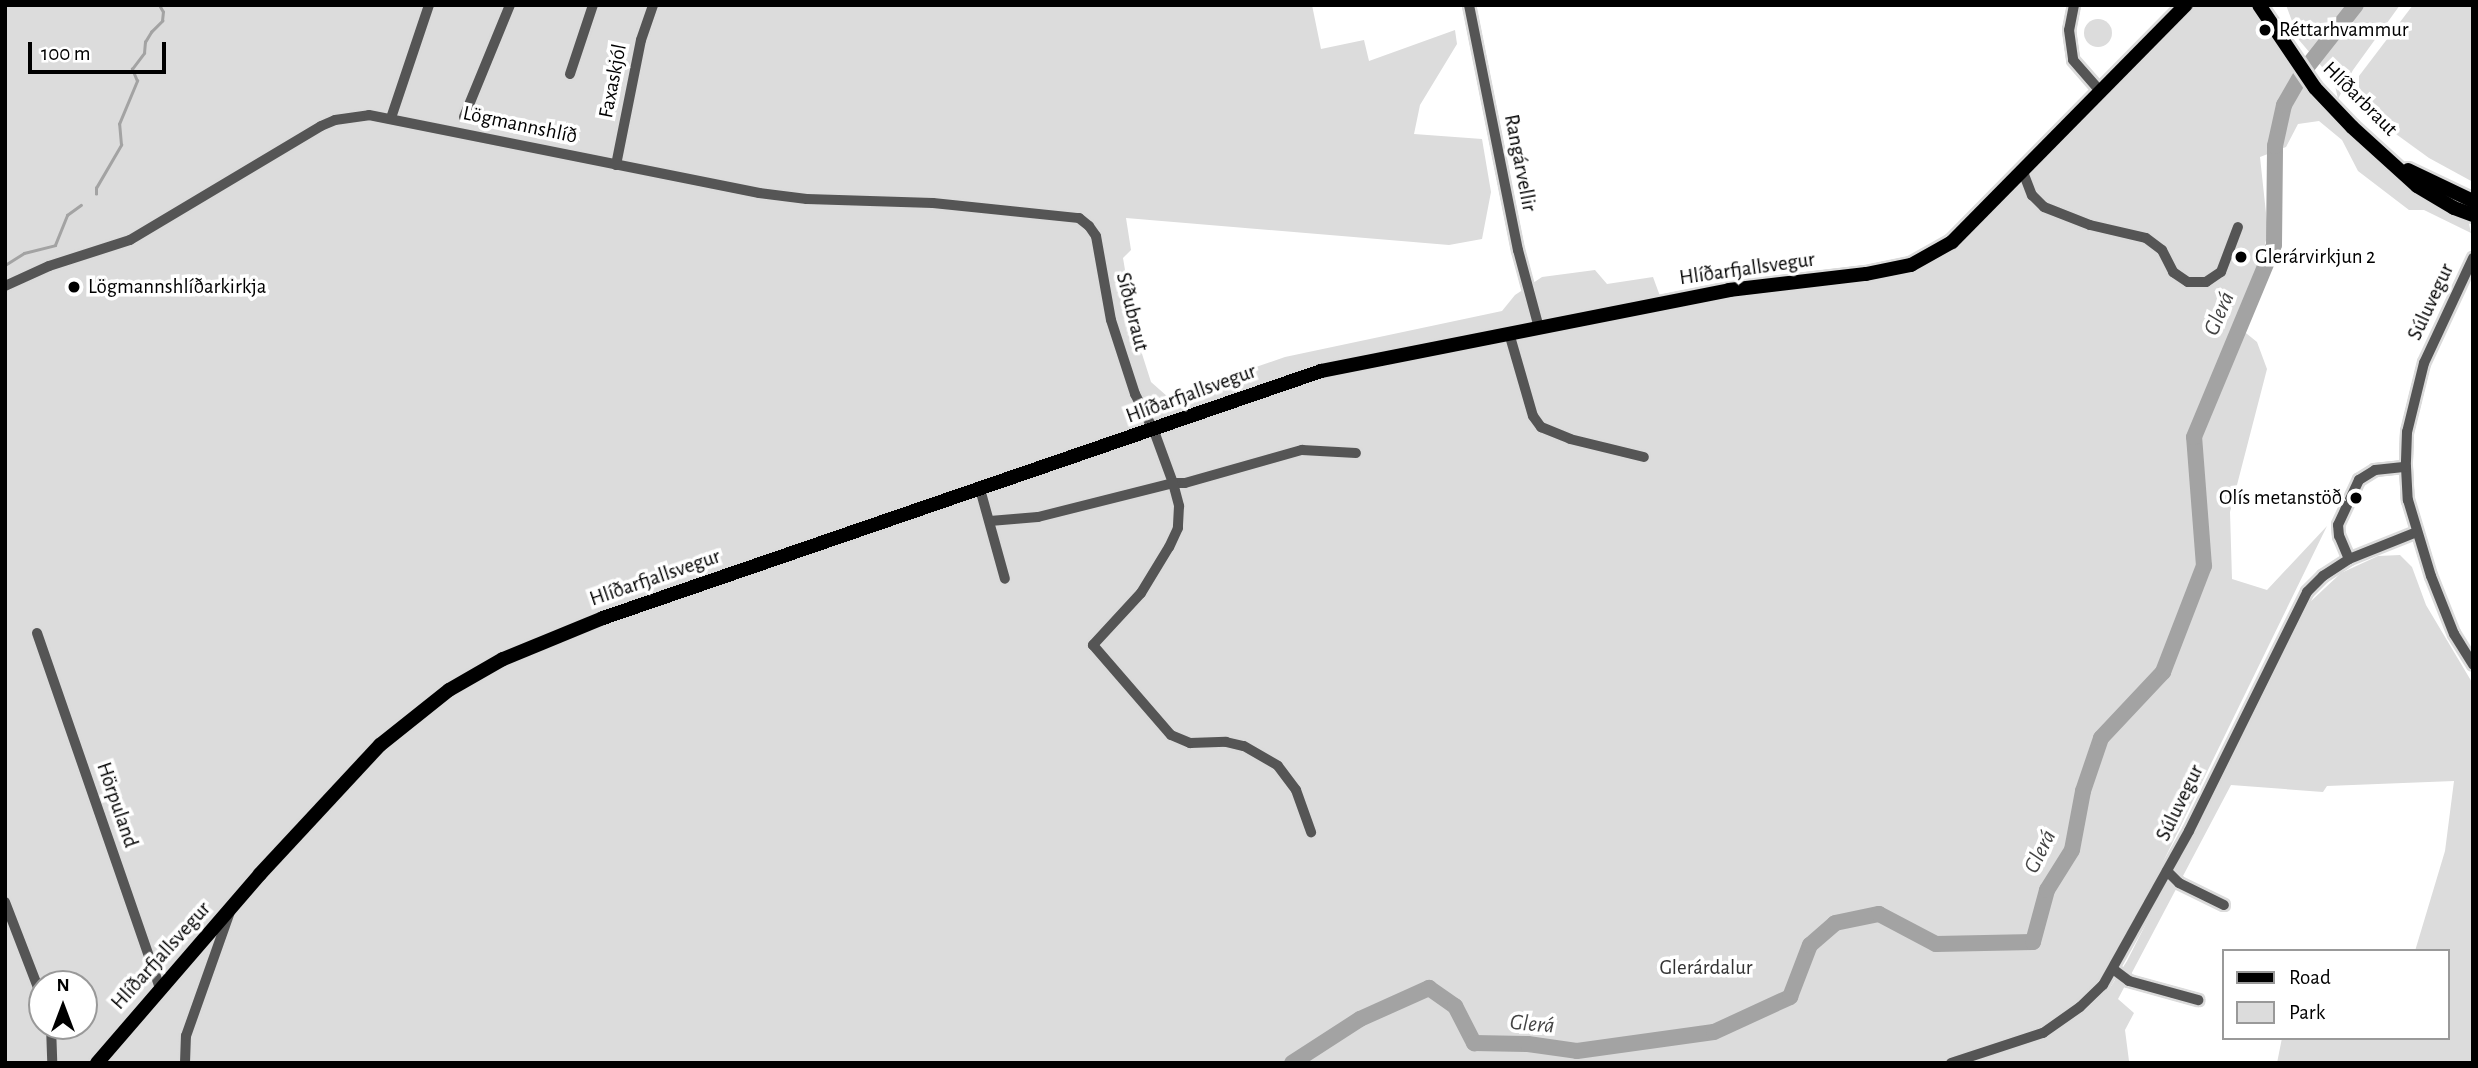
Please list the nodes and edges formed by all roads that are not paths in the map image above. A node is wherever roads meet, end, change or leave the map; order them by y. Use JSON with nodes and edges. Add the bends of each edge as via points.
{"nodes":[{"id":1,"x":429,"y":5,"type":"edge"},
{"id":2,"x":510,"y":5,"type":"edge"},
{"id":3,"x":593,"y":5,"type":"edge"},
{"id":4,"x":653,"y":5,"type":"edge"},
{"id":5,"x":1469,"y":5,"type":"edge"},
{"id":6,"x":2074,"y":5,"type":"edge"},
{"id":7,"x":2186,"y":5,"type":"edge"},
{"id":8,"x":2259,"y":5,"type":"edge"},
{"id":9,"x":2270,"y":5,"type":"edge"},
{"id":10,"x":2277,"y":28,"type":"junction"},
{"id":11,"x":570,"y":74,"type":"dead end"},
{"id":12,"x":2100,"y":92,"type":"junction"},
{"id":13,"x":464,"y":117,"type":"dead end"},
{"id":14,"x":391,"y":118,"type":"junction"},
{"id":15,"x":2394,"y":162,"type":"junction"},
{"id":16,"x":616,"y":165,"type":"junction"},
{"id":17,"x":2023,"y":172,"type":"junction"},
{"id":18,"x":2473,"y":201,"type":"edge"},
{"id":19,"x":1065,"y":215,"type":"joint"},
{"id":20,"x":2473,"y":215,"type":"edge"},
{"id":21,"x":2238,"y":227,"type":"dead end"},
{"id":22,"x":2473,"y":258,"type":"edge"},
{"id":23,"x":5,"y":286,"type":"edge"},
{"id":24,"x":1539,"y":328,"type":"junction"},
{"id":25,"x":1509,"y":333,"type":"junction"},
{"id":26,"x":1154,"y":431,"type":"junction"},
{"id":27,"x":1356,"y":453,"type":"dead end"},
{"id":28,"x":1644,"y":457,"type":"dead end"},
{"id":29,"x":2406,"y":467,"type":"junction"},
{"id":30,"x":1173,"y":483,"type":"junction"},
{"id":31,"x":980,"y":489,"type":"junction"},
{"id":32,"x":990,"y":521,"type":"junction"},
{"id":33,"x":2417,"y":532,"type":"junction"},
{"id":34,"x":2349,"y":559,"type":"junction"},
{"id":35,"x":1005,"y":579,"type":"dead end"},
{"id":36,"x":37,"y":633,"type":"dead end"},
{"id":37,"x":2473,"y":666,"type":"edge"},
{"id":38,"x":1311,"y":832,"type":"dead end"},
{"id":39,"x":2167,"y":871,"type":"junction"},
{"id":40,"x":5,"y":902,"type":"edge"},
{"id":41,"x":2224,"y":905,"type":"dead end"},
{"id":42,"x":230,"y":910,"type":"junction"},
{"id":43,"x":2113,"y":969,"type":"junction"},
{"id":44,"x":31,"y":970,"type":"edge"},
{"id":45,"x":160,"y":989,"type":"junction"},
{"id":46,"x":2198,"y":1000,"type":"dead end"},
{"id":47,"x":51,"y":1040,"type":"edge"},
{"id":48,"x":52,"y":1063,"type":"edge"},
{"id":49,"x":97,"y":1063,"type":"edge"},
{"id":50,"x":185,"y":1063,"type":"edge"},
{"id":51,"x":1951,"y":1063,"type":"edge"}],
"edges":[{"from":1,"to":14,"type":"street"},
{"from":2,"to":13,"type":"street"},
{"from":3,"to":11,"type":"street"},
{"from":4,"to":16,"type":"street","name":"Faxaskjól","via":[[641,40]]},
{"from":5,"to":24,"type":"street","name":"Rangárvellir","via":[[1518,250]]},
{"from":6,"to":12,"type":"street","via":[[2070,30],[2073,60]]},
{"from":7,"to":12,"type":"main road","name":"Hlíðarfjallsvegur"},
{"from":8,"to":10,"type":"main road","name":"Hlíðarbraut"},
{"from":9,"to":10,"type":"main road","name":"Hlíðarbraut"},
{"from":10,"to":15,"type":"main road","name":"Hlíðarbraut","via":[[2315,88]]},
{"from":12,"to":17,"type":"main road","name":"Hlíðarfjallsvegur"},
{"from":14,"to":16,"type":"street","name":"Lögmannshlíð"},
{"from":14,"to":23,"type":"street","name":"Lögmannshlíð","via":[[353,117],[321,126],[130,240],[49,266]]},
{"from":15,"to":18,"type":"main road"},
{"from":15,"to":20,"type":"main road","via":[[2417,186]]},
{"from":16,"to":19,"type":"street","name":"Lögmannshlíð","via":[[807,199],[933,203]]},
{"from":17,"to":21,"type":"street","via":[[2032,195],[2044,207],[2090,225],[2146,238],[2158,245],[2173,271],[2188,282],[2206,282],[2221,272]]},
{"from":17,"to":24,"type":"main road","name":"Hlíðarfjallsvegur","via":[[1952,242],[1911,265],[1729,290]]},
{"from":19,"to":26,"type":"street","name":"Síðubraut","via":[[1084,221],[1096,236],[1111,320],[1138,403]]},
{"from":22,"to":29,"type":"street","name":"Súluvegur","via":[[2424,363],[2410,419]]},
{"from":24,"to":25,"type":"main road","name":"Hlíðarfjallsvegur"},
{"from":25,"to":26,"type":"main road","name":"Hlíðarfjallsvegur","via":[[1321,371]]},
{"from":25,"to":28,"type":"street","via":[[1533,416],[1541,427]]},
{"from":26,"to":30,"type":"street","name":"Síðubraut"},
{"from":26,"to":31,"type":"main road","name":"Hlíðarfjallsvegur"},
{"from":27,"to":30,"type":"street","via":[[1301,450]]},
{"from":29,"to":33,"type":"street","name":"Súluvegur","via":[[2408,500]]},
{"from":29,"to":34,"type":"street","via":[[2375,470],[2359,480],[2338,525]]},
{"from":30,"to":32,"type":"street","via":[[1038,517]]},
{"from":30,"to":38,"type":"street","name":"Síðubraut","via":[[1178,528],[1169,547],[1141,593],[1093,645],[1171,735],[1190,743],[1235,743],[1271,759],[1297,790]]},
{"from":31,"to":32,"type":"street"},
{"from":31,"to":42,"type":"main road","name":"Hlíðarfjallsvegur","via":[[603,618],[477,673],[422,709],[380,745]]},
{"from":32,"to":35,"type":"street"},
{"from":33,"to":34,"type":"street","name":"Súluvegur"},
{"from":33,"to":37,"type":"street","name":"Súluvegur","via":[[2454,634]]},
{"from":34,"to":39,"type":"street","name":"Súluvegur","via":[[2323,576],[2296,609]]},
{"from":36,"to":45,"type":"street","name":"Hörpuland"},
{"from":39,"to":41,"type":"street","via":[[2179,883]]},
{"from":39,"to":43,"type":"street","name":"Súluvegur"},
{"from":40,"to":44,"type":"street"},
{"from":42,"to":45,"type":"main road","name":"Hlíðarfjallsvegur"},
{"from":42,"to":50,"type":"street","name":"Hlíðarfjallsvegur","via":[[186,1036]]},
{"from":43,"to":46,"type":"street","via":[[2129,981]]},
{"from":43,"to":51,"type":"street","name":"Súluvegur","via":[[2080,1007],[2043,1033]]},
{"from":45,"to":49,"type":"main road","name":"Hlíðarfjallsvegur"},
{"from":47,"to":48,"type":"street"}]}
